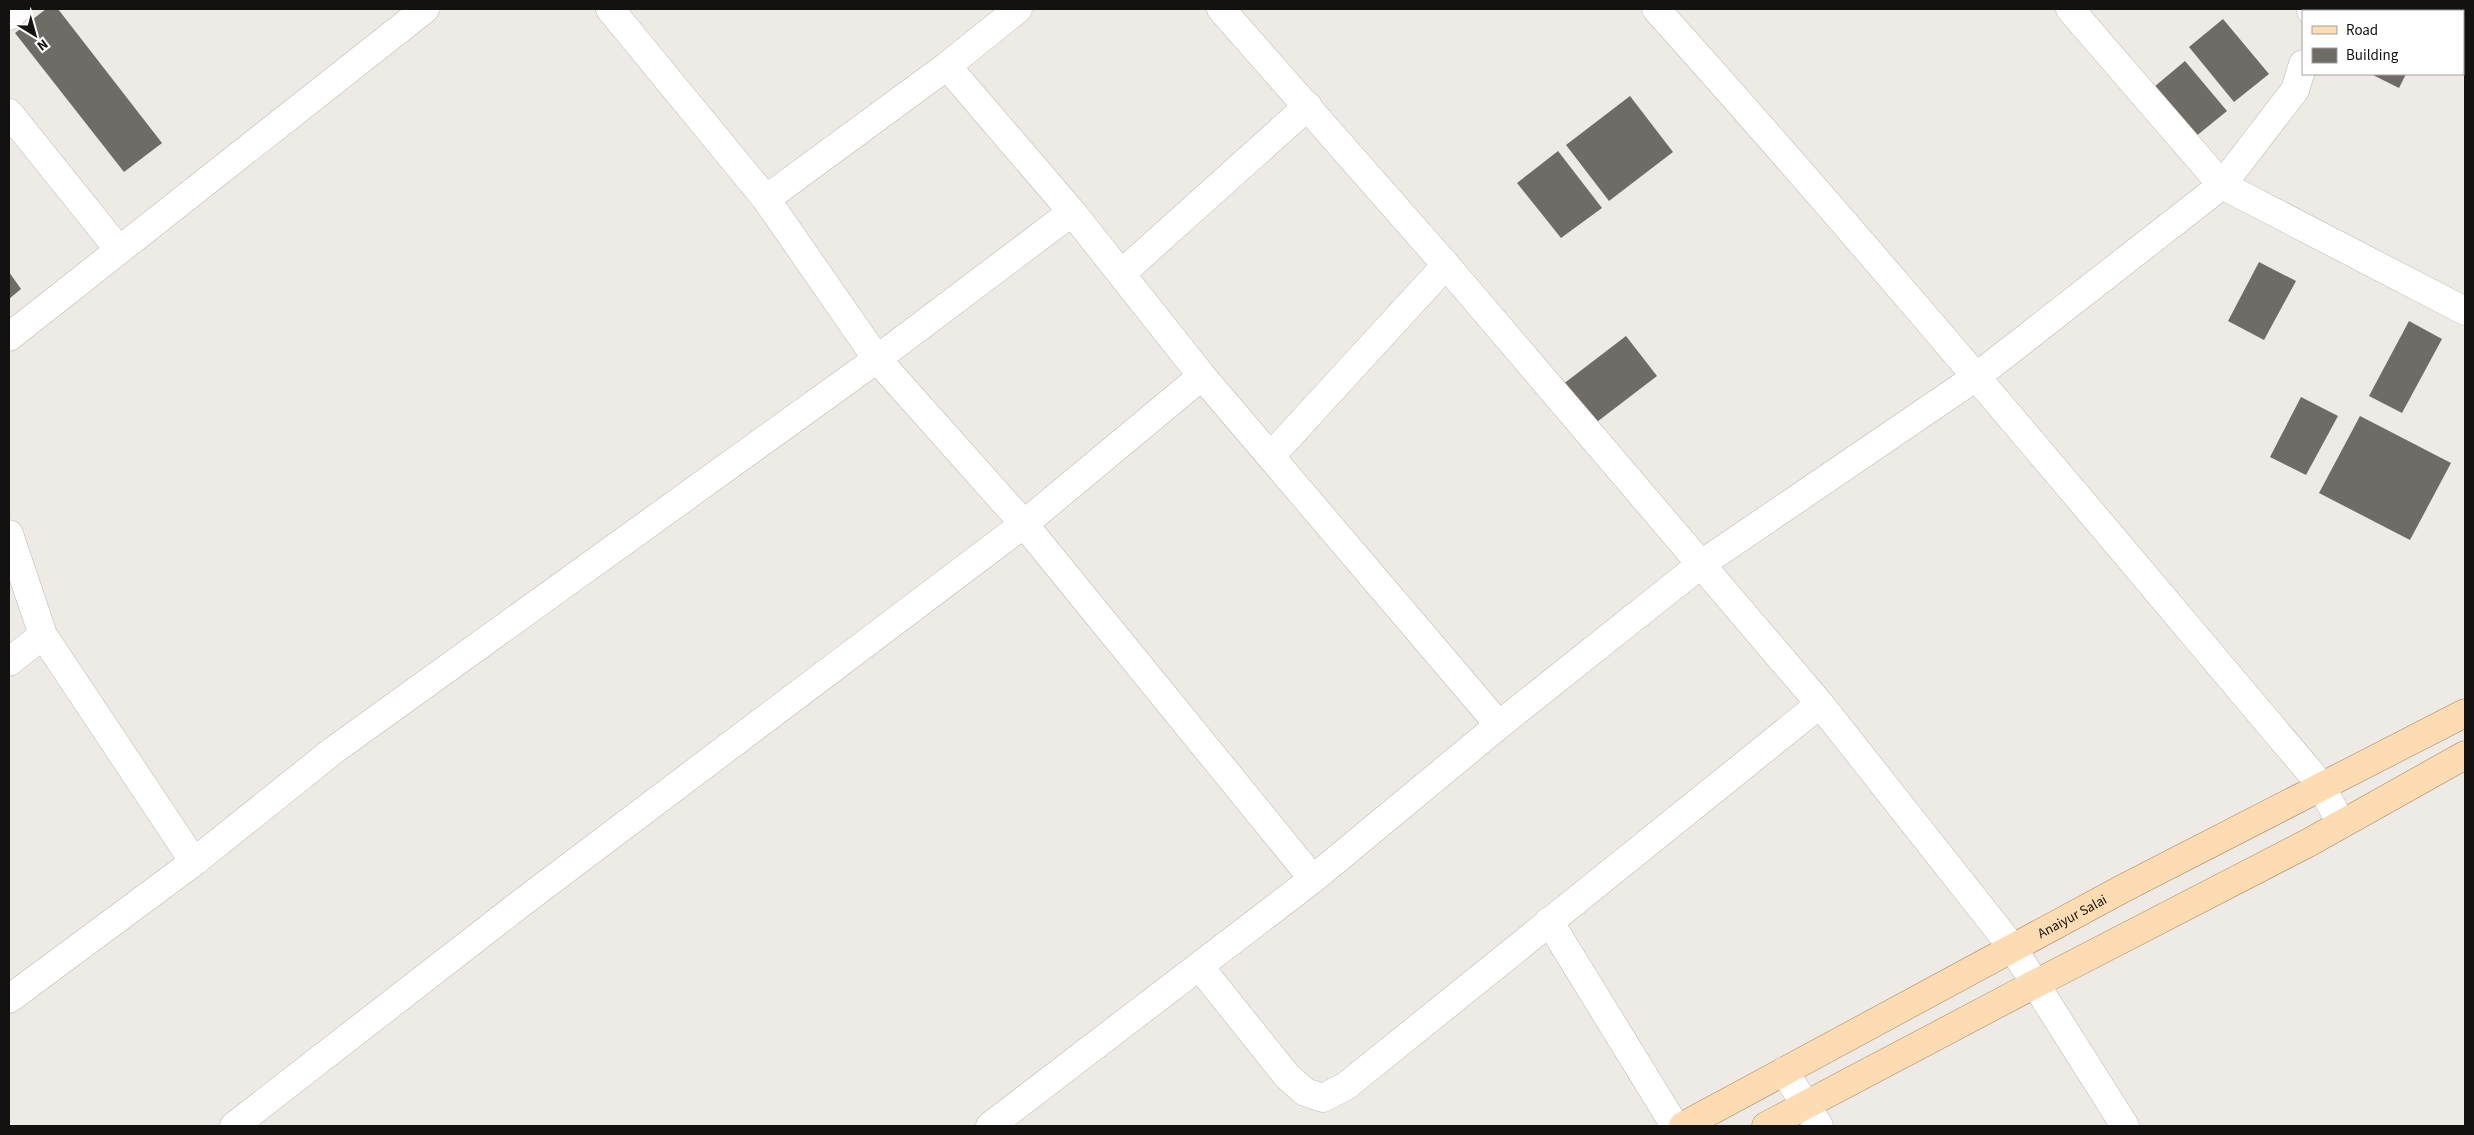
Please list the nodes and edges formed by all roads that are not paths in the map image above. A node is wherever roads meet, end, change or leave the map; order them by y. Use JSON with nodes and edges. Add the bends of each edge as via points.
{"nodes":[{"id":1,"x":17,"y":9,"type":"edge"},
{"id":2,"x":425,"y":9,"type":"edge"},
{"id":3,"x":610,"y":9,"type":"edge"},
{"id":4,"x":1018,"y":9,"type":"edge"},
{"id":5,"x":1221,"y":9,"type":"edge"},
{"id":6,"x":1656,"y":9,"type":"edge"},
{"id":7,"x":2070,"y":9,"type":"edge"},
{"id":8,"x":9,"y":16,"type":"edge"},
{"id":9,"x":947,"y":66,"type":"junction"},
{"id":10,"x":2302,"y":67,"type":"edge"},
{"id":11,"x":1308,"y":106,"type":"junction"},
{"id":12,"x":9,"y":114,"type":"edge"},
{"id":13,"x":2222,"y":185,"type":"junction"},
{"id":14,"x":766,"y":200,"type":"junction"},
{"id":15,"x":1072,"y":212,"type":"junction"},
{"id":16,"x":119,"y":250,"type":"junction"},
{"id":17,"x":1446,"y":265,"type":"junction"},
{"id":18,"x":1121,"y":274,"type":"junction"},
{"id":19,"x":2465,"y":311,"type":"edge"},
{"id":20,"x":9,"y":337,"type":"edge"},
{"id":21,"x":877,"y":360,"type":"junction"},
{"id":22,"x":1202,"y":376,"type":"junction"},
{"id":23,"x":1976,"y":378,"type":"junction"},
{"id":24,"x":1271,"y":456,"type":"junction"},
{"id":25,"x":1024,"y":524,"type":"junction"},
{"id":26,"x":9,"y":534,"type":"edge"},
{"id":27,"x":1700,"y":565,"type":"junction"},
{"id":28,"x":43,"y":635,"type":"junction"},
{"id":29,"x":9,"y":662,"type":"edge"},
{"id":30,"x":1820,"y":704,"type":"junction"},
{"id":31,"x":2465,"y":713,"type":"edge"},
{"id":32,"x":1499,"y":725,"type":"junction"},
{"id":33,"x":2465,"y":755,"type":"edge"},
{"id":34,"x":2321,"y":785,"type":"junction"},
{"id":35,"x":2341,"y":824,"type":"junction"},
{"id":36,"x":194,"y":862,"type":"junction"},
{"id":37,"x":1313,"y":879,"type":"junction"},
{"id":38,"x":1549,"y":921,"type":"junction"},
{"id":39,"x":2012,"y":948,"type":"junction"},
{"id":40,"x":1199,"y":966,"type":"junction"},
{"id":41,"x":2034,"y":984,"type":"junction"},
{"id":42,"x":9,"y":999,"type":"edge"},
{"id":43,"x":1784,"y":1071,"type":"junction"},
{"id":44,"x":1812,"y":1115,"type":"edge"},
{"id":45,"x":234,"y":1126,"type":"edge"},
{"id":46,"x":990,"y":1126,"type":"edge"},
{"id":47,"x":1675,"y":1126,"type":"edge"},
{"id":48,"x":1683,"y":1126,"type":"edge"},
{"id":49,"x":1766,"y":1126,"type":"edge"},
{"id":50,"x":2125,"y":1126,"type":"edge"}],
"edges":[{"from":1,"to":8,"type":"street"},
{"from":2,"to":16,"type":"street"},
{"from":3,"to":14,"type":"street"},
{"from":4,"to":9,"type":"street"},
{"from":5,"to":11,"type":"street"},
{"from":6,"to":23,"type":"street"},
{"from":7,"to":13,"type":"street"},
{"from":9,"to":14,"type":"street"},
{"from":9,"to":15,"type":"street"},
{"from":10,"to":13,"type":"street","via":[[2295,90]]},
{"from":11,"to":17,"type":"street"},
{"from":11,"to":18,"type":"street"},
{"from":12,"to":16,"type":"street"},
{"from":13,"to":19,"type":"street"},
{"from":13,"to":23,"type":"street"},
{"from":14,"to":21,"type":"street"},
{"from":15,"to":18,"type":"street"},
{"from":15,"to":21,"type":"street"},
{"from":16,"to":20,"type":"street"},
{"from":17,"to":24,"type":"street"},
{"from":17,"to":27,"type":"street"},
{"from":18,"to":22,"type":"street"},
{"from":21,"to":25,"type":"street"},
{"from":21,"to":36,"type":"street","via":[[334,750]]},
{"from":22,"to":24,"type":"street"},
{"from":22,"to":25,"type":"street"},
{"from":23,"to":27,"type":"street"},
{"from":23,"to":34,"type":"street"},
{"from":24,"to":32,"type":"street"},
{"from":25,"to":37,"type":"street"},
{"from":25,"to":45,"type":"street","via":[[524,901]]},
{"from":26,"to":28,"type":"street"},
{"from":27,"to":30,"type":"street"},
{"from":27,"to":32,"type":"street"},
{"from":28,"to":29,"type":"street"},
{"from":28,"to":36,"type":"street"},
{"from":30,"to":38,"type":"street"},
{"from":30,"to":39,"type":"street"},
{"from":31,"to":34,"type":"main road","name":"Anaiyur Salai"},
{"from":32,"to":37,"type":"street"},
{"from":33,"to":35,"type":"main road"},
{"from":34,"to":35,"type":"street"},
{"from":34,"to":39,"type":"main road","name":"Anaiyur Salai"},
{"from":35,"to":41,"type":"main road"},
{"from":36,"to":42,"type":"street"},
{"from":37,"to":40,"type":"street"},
{"from":38,"to":40,"type":"street","via":[[1346,1086],[1323,1098],[1306,1092],[1287,1076]]},
{"from":38,"to":47,"type":"street"},
{"from":39,"to":41,"type":"street"},
{"from":39,"to":43,"type":"main road","name":"Anaiyur Salai"},
{"from":40,"to":46,"type":"street"},
{"from":41,"to":44,"type":"main road"},
{"from":41,"to":50,"type":"street"},
{"from":43,"to":44,"type":"street"},
{"from":43,"to":48,"type":"main road","name":"Anaiyur Salai"},
{"from":44,"to":49,"type":"main road"}]}
